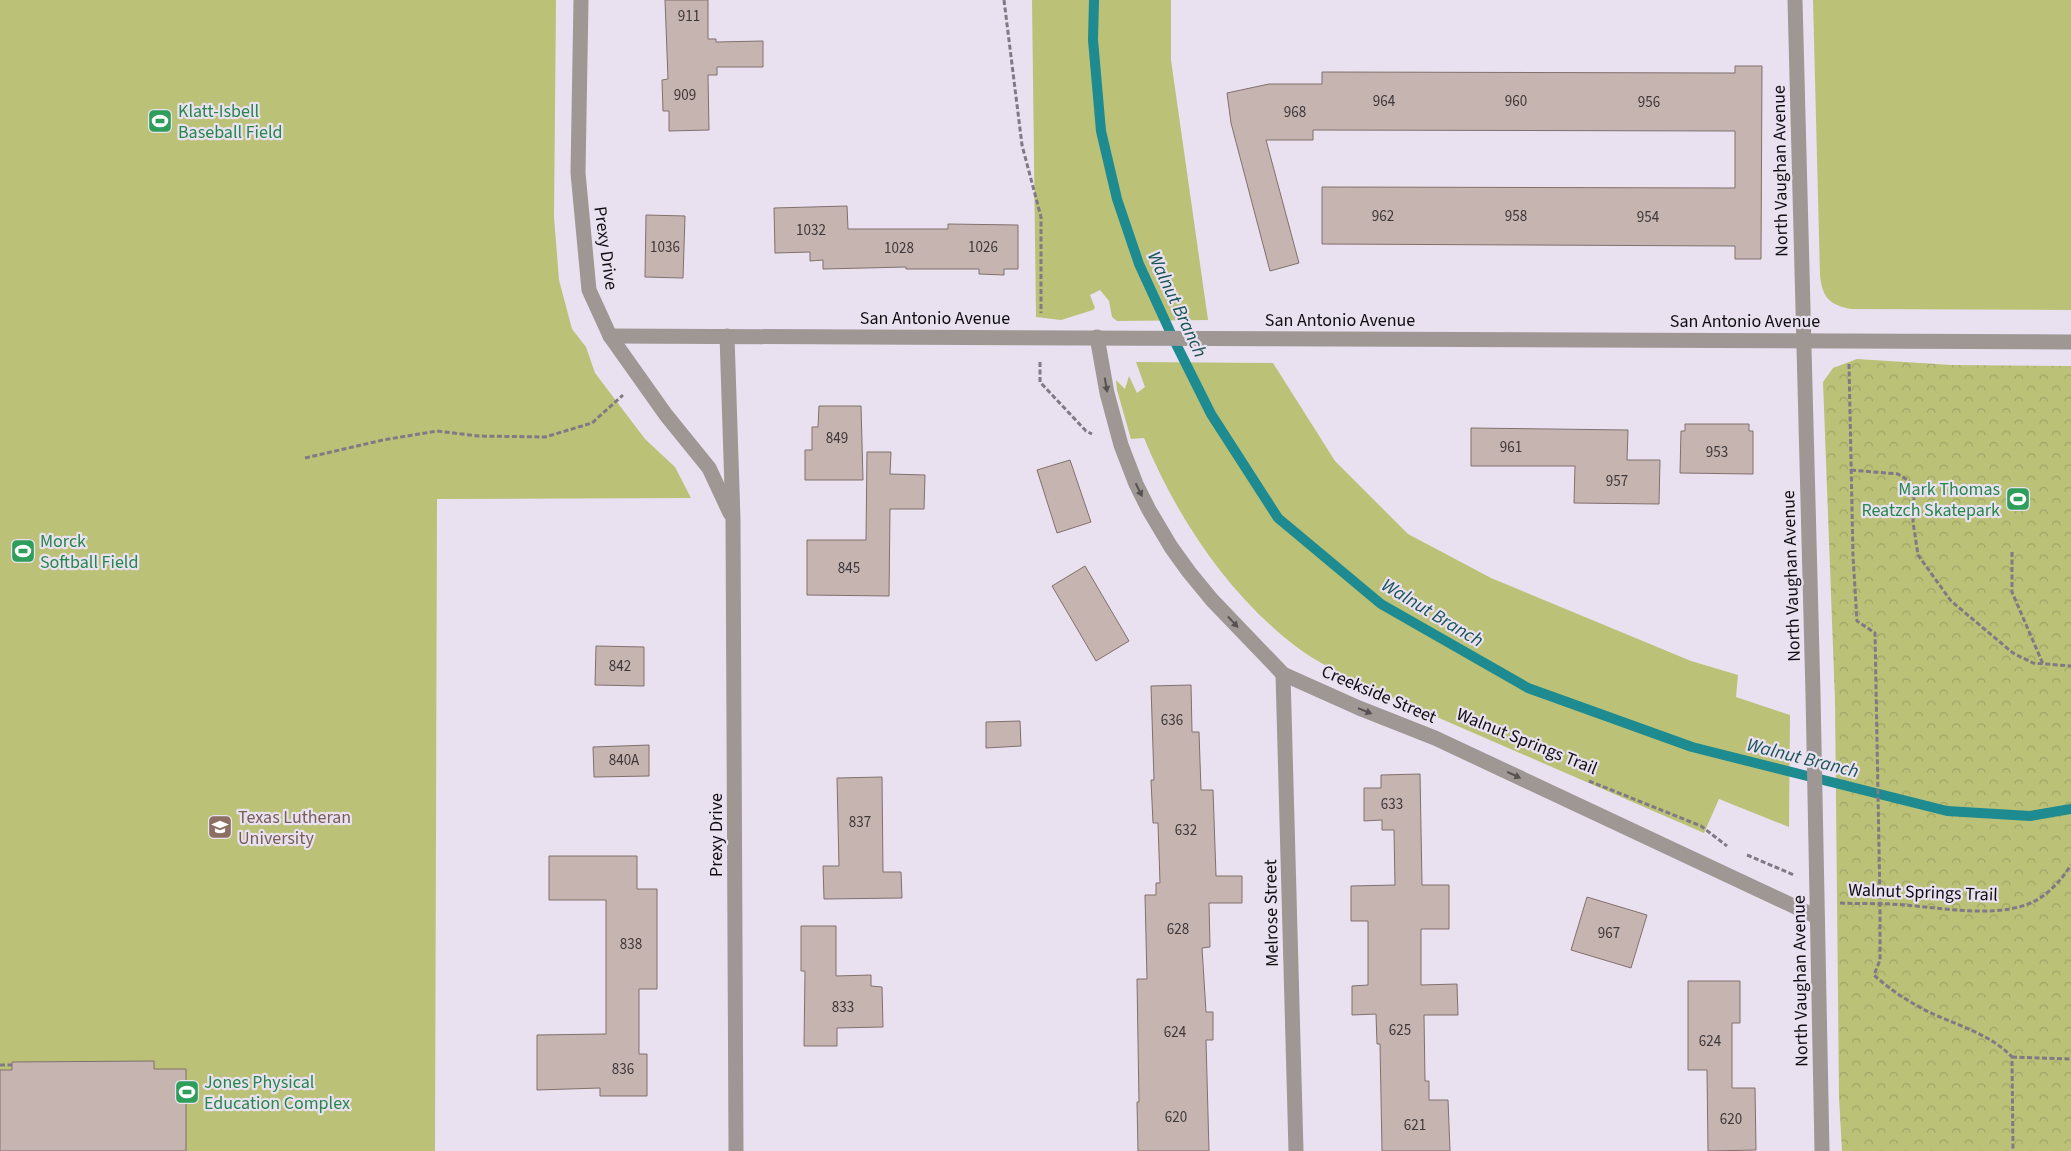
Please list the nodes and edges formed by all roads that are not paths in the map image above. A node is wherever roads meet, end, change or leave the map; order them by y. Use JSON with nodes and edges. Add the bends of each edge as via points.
{"nodes":[{"id":1,"x":581,"y":0,"type":"edge"},
{"id":2,"x":1795,"y":0,"type":"edge"},
{"id":3,"x":610,"y":336,"type":"junction"},
{"id":4,"x":727,"y":336,"type":"junction"},
{"id":5,"x":1097,"y":337,"type":"junction"},
{"id":6,"x":1803,"y":339,"type":"junction"},
{"id":7,"x":2071,"y":342,"type":"edge"},
{"id":8,"x":732,"y":519,"type":"junction"},
{"id":9,"x":1283,"y":674,"type":"junction"},
{"id":10,"x":1817,"y":916,"type":"junction"},
{"id":11,"x":736,"y":1151,"type":"edge"},
{"id":12,"x":1296,"y":1151,"type":"edge"},
{"id":13,"x":1822,"y":1151,"type":"edge"}],
"edges":[{"from":1,"to":3,"type":"street","name":"Prexy Drive","via":[[578,173],[590,290]]},
{"from":2,"to":6,"type":"street","name":"North Vaughan Avenue"},
{"from":3,"to":4,"type":"street","name":"San Antonio Avenue"},
{"from":3,"to":8,"type":"street","name":"Prexy Drive","via":[[666,415],[709,468]]},
{"from":4,"to":5,"type":"street","name":"San Antonio Avenue"},
{"from":4,"to":8,"type":"street","name":"Prexy Drive"},
{"from":5,"to":6,"type":"street","name":"San Antonio Avenue"},
{"from":5,"to":9,"type":"street","name":"Creekside Street","one_way":true,"via":[[1121,445],[1149,510],[1184,566]]},
{"from":6,"to":7,"type":"street","name":"San Antonio Avenue"},
{"from":6,"to":10,"type":"street","name":"North Vaughan Avenue"},
{"from":8,"to":11,"type":"street","name":"Prexy Drive"},
{"from":9,"to":10,"type":"street","name":"Creekside Street","one_way":true,"via":[[1435,738]]},
{"from":9,"to":12,"type":"street","name":"Melrose Street"},
{"from":10,"to":13,"type":"street","name":"North Vaughan Avenue"}]}
